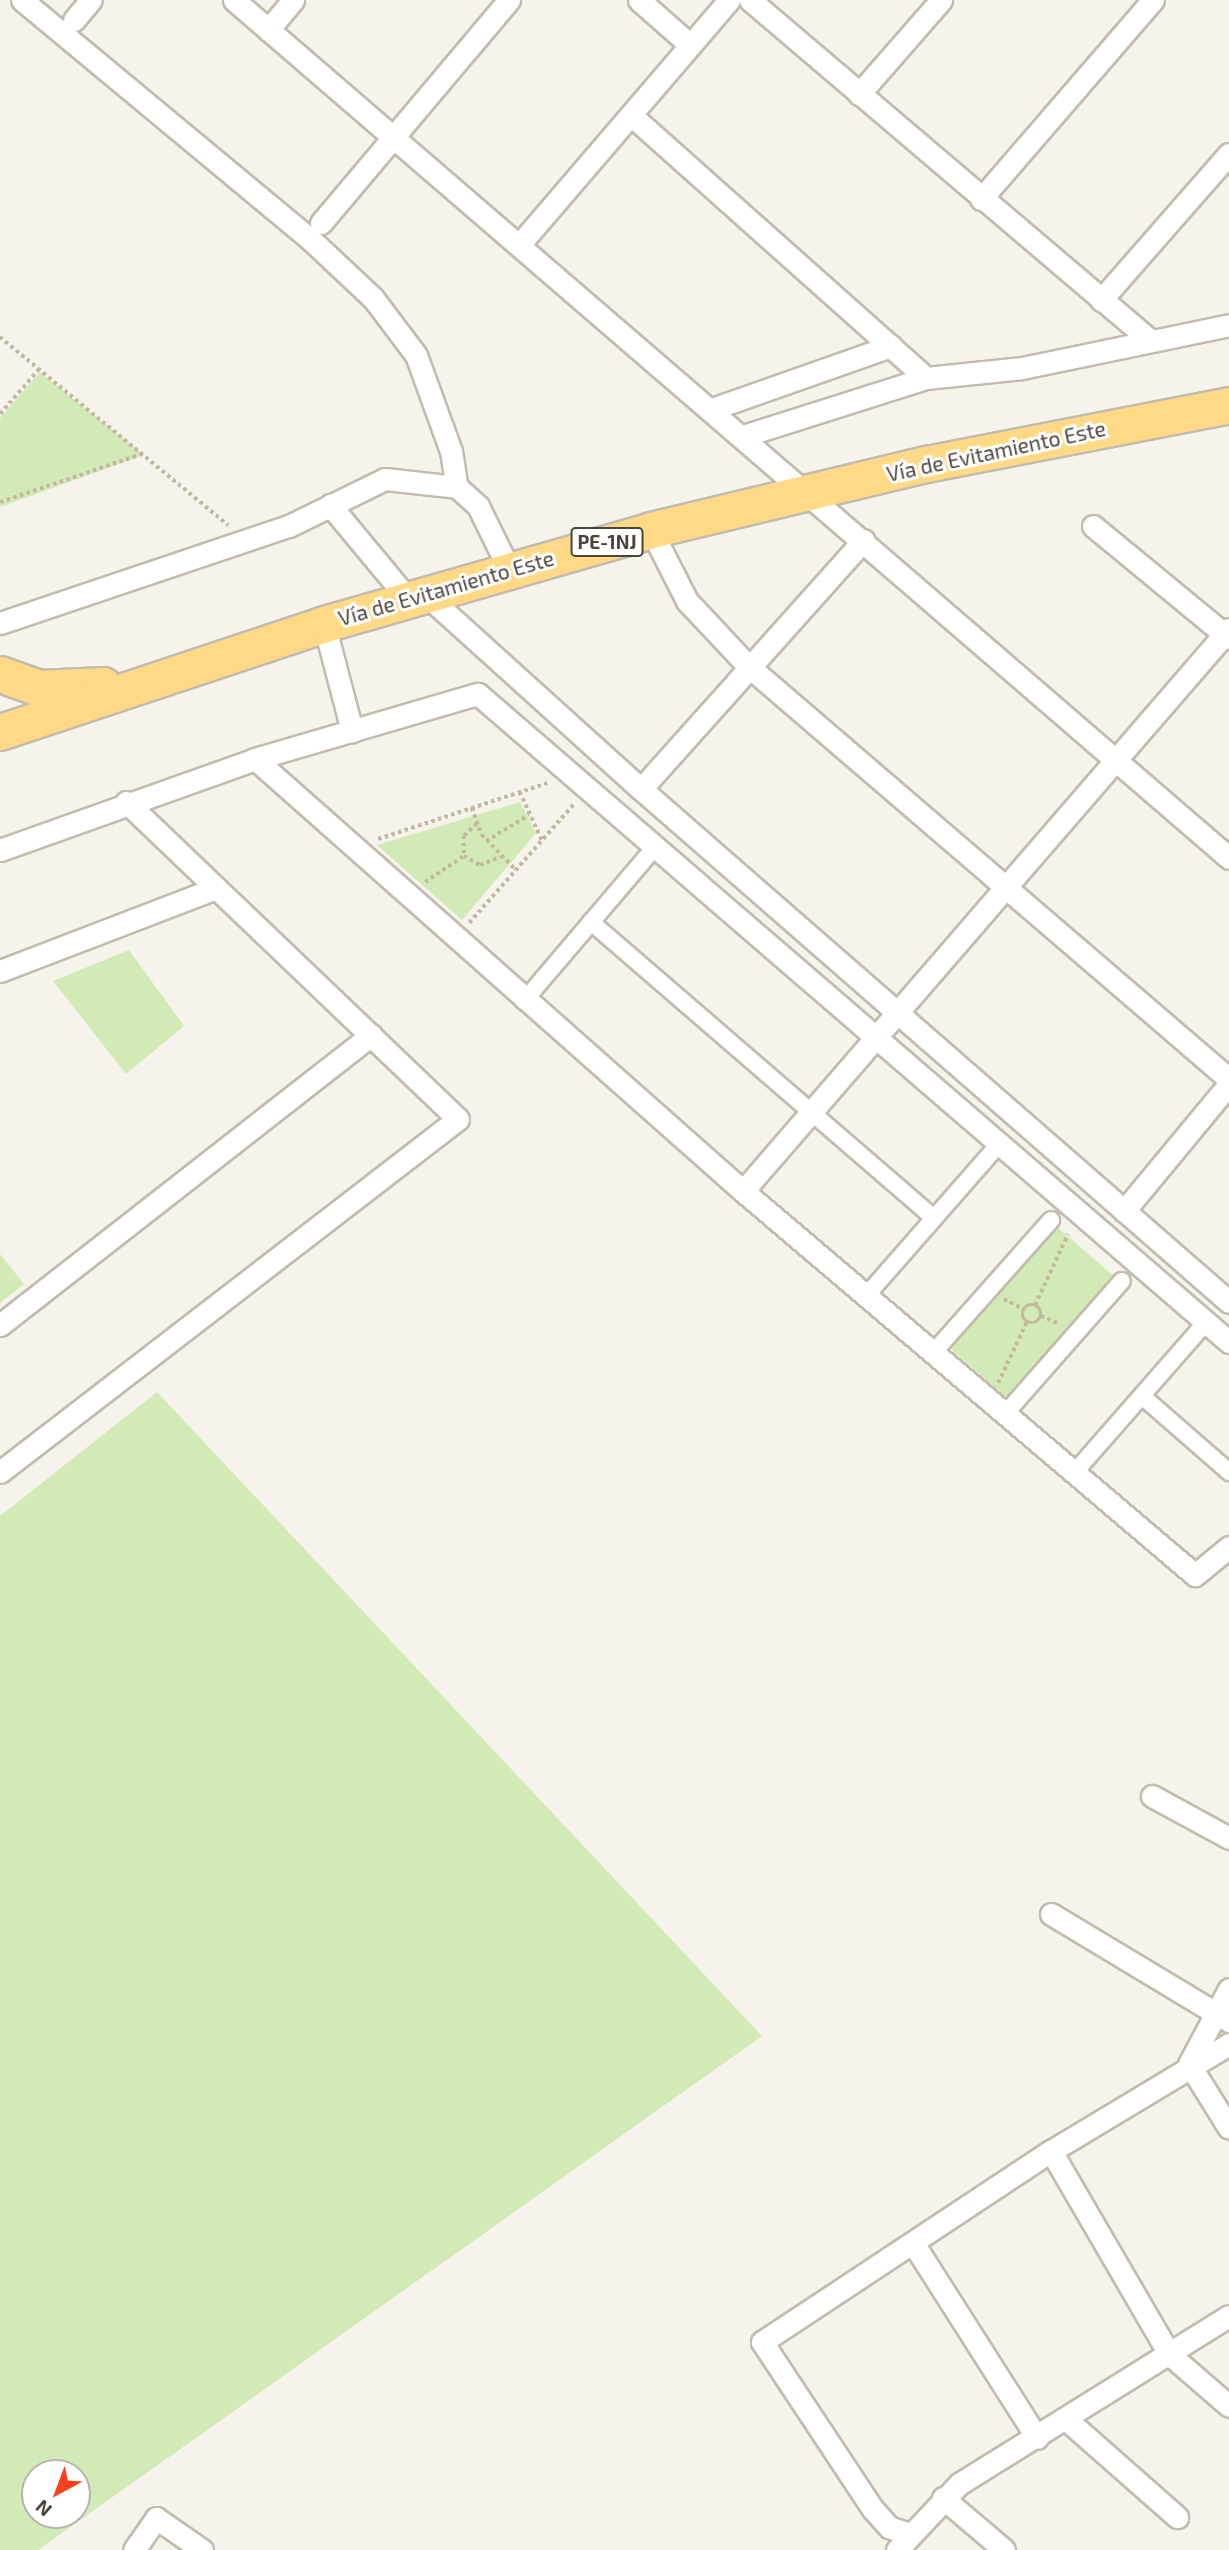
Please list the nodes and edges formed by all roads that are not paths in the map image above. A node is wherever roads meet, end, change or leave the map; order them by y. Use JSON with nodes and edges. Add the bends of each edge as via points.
{"nodes":[{"id":1,"x":22,"y":0,"type":"edge"},
{"id":2,"x":91,"y":0,"type":"edge"},
{"id":3,"x":234,"y":0,"type":"edge"},
{"id":4,"x":293,"y":0,"type":"edge"},
{"id":5,"x":509,"y":0,"type":"edge"},
{"id":6,"x":639,"y":0,"type":"edge"},
{"id":7,"x":729,"y":0,"type":"edge"},
{"id":8,"x":750,"y":0,"type":"edge"},
{"id":9,"x":941,"y":0,"type":"edge"},
{"id":10,"x":1153,"y":0,"type":"edge"},
{"id":11,"x":74,"y":20,"type":"dead end"},
{"id":12,"x":268,"y":30,"type":"junction"},
{"id":13,"x":690,"y":45,"type":"junction"},
{"id":14,"x":859,"y":94,"type":"junction"},
{"id":15,"x":632,"y":116,"type":"junction"},
{"id":16,"x":395,"y":138,"type":"junction"},
{"id":17,"x":1227,"y":159,"type":"edge"},
{"id":18,"x":981,"y":199,"type":"junction"},
{"id":19,"x":321,"y":223,"type":"dead end"},
{"id":20,"x":519,"y":245,"type":"junction"},
{"id":21,"x":1101,"y":300,"type":"junction"},
{"id":22,"x":1229,"y":325,"type":"edge"},
{"id":23,"x":1151,"y":341,"type":"junction"},
{"id":24,"x":891,"y":346,"type":"junction"},
{"id":25,"x":926,"y":379,"type":"junction"},
{"id":26,"x":1229,"y":405,"type":"edge"},
{"id":27,"x":712,"y":409,"type":"junction"},
{"id":28,"x":743,"y":436,"type":"junction"},
{"id":29,"x":457,"y":487,"type":"junction"},
{"id":30,"x":808,"y":491,"type":"junction"},
{"id":31,"x":330,"y":505,"type":"junction"},
{"id":32,"x":1093,"y":526,"type":"dead end"},
{"id":33,"x":651,"y":530,"type":"junction"},
{"id":34,"x":864,"y":540,"type":"junction"},
{"id":35,"x":509,"y":569,"type":"junction"},
{"id":36,"x":416,"y":596,"type":"junction"},
{"id":37,"x":0,"y":623,"type":"edge"},
{"id":38,"x":324,"y":624,"type":"junction"},
{"id":39,"x":1228,"y":634,"type":"edge"},
{"id":40,"x":747,"y":665,"type":"junction"},
{"id":41,"x":0,"y":674,"type":"edge"},
{"id":42,"x":142,"y":683,"type":"junction"},
{"id":43,"x":352,"y":731,"type":"junction"},
{"id":44,"x":0,"y":733,"type":"edge"},
{"id":45,"x":255,"y":759,"type":"junction"},
{"id":46,"x":1115,"y":760,"type":"junction"},
{"id":47,"x":641,"y":789,"type":"junction"},
{"id":48,"x":126,"y":802,"type":"junction"},
{"id":49,"x":656,"y":846,"type":"junction"},
{"id":50,"x":0,"y":849,"type":"edge"},
{"id":51,"x":1229,"y":858,"type":"edge"},
{"id":52,"x":1006,"y":887,"type":"junction"},
{"id":53,"x":216,"y":888,"type":"junction"},
{"id":54,"x":591,"y":922,"type":"junction"},
{"id":55,"x":0,"y":971,"type":"edge"},
{"id":56,"x":524,"y":1001,"type":"junction"},
{"id":57,"x":899,"y":1011,"type":"junction"},
{"id":58,"x":371,"y":1035,"type":"junction"},
{"id":59,"x":876,"y":1038,"type":"junction"},
{"id":60,"x":1229,"y":1079,"type":"edge"},
{"id":61,"x":1229,"y":1084,"type":"edge"},
{"id":62,"x":812,"y":1112,"type":"junction"},
{"id":63,"x":999,"y":1144,"type":"junction"},
{"id":64,"x":743,"y":1191,"type":"junction"},
{"id":65,"x":1124,"y":1211,"type":"junction"},
{"id":66,"x":934,"y":1218,"type":"junction"},
{"id":67,"x":1051,"y":1220,"type":"dead end"},
{"id":68,"x":1122,"y":1281,"type":"dead end"},
{"id":69,"x":866,"y":1296,"type":"junction"},
{"id":70,"x":1229,"y":1302,"type":"edge"},
{"id":71,"x":1206,"y":1322,"type":"junction"},
{"id":72,"x":0,"y":1325,"type":"edge"},
{"id":73,"x":1229,"y":1342,"type":"edge"},
{"id":74,"x":933,"y":1353,"type":"junction"},
{"id":75,"x":1142,"y":1396,"type":"junction"},
{"id":76,"x":1005,"y":1414,"type":"junction"},
{"id":77,"x":0,"y":1472,"type":"edge"},
{"id":78,"x":1229,"y":1472,"type":"edge"},
{"id":79,"x":1074,"y":1473,"type":"junction"},
{"id":80,"x":1229,"y":1547,"type":"edge"},
{"id":81,"x":1152,"y":1796,"type":"dead end"},
{"id":82,"x":1229,"y":1838,"type":"edge"},
{"id":83,"x":1051,"y":1914,"type":"dead end"},
{"id":84,"x":1229,"y":1989,"type":"edge"},
{"id":85,"x":1223,"y":2017,"type":"edge"},
{"id":86,"x":1229,"y":2044,"type":"edge"},
{"id":87,"x":1189,"y":2064,"type":"junction"},
{"id":88,"x":1229,"y":2127,"type":"edge"},
{"id":89,"x":1051,"y":2151,"type":"junction"},
{"id":90,"x":913,"y":2243,"type":"junction"},
{"id":91,"x":1229,"y":2316,"type":"edge"},
{"id":92,"x":1169,"y":2354,"type":"junction"},
{"id":93,"x":1229,"y":2406,"type":"edge"},
{"id":94,"x":1067,"y":2420,"type":"junction"},
{"id":95,"x":1037,"y":2438,"type":"junction"},
{"id":96,"x":943,"y":2498,"type":"junction"},
{"id":97,"x":1177,"y":2517,"type":"dead end"},
{"id":98,"x":904,"y":2542,"type":"edge"},
{"id":99,"x":134,"y":2550,"type":"edge"},
{"id":100,"x":202,"y":2550,"type":"edge"},
{"id":101,"x":1004,"y":2550,"type":"edge"}],
"edges":[{"from":1,"to":29,"type":"street","via":[[309,237],[373,298],[416,355],[451,451]]},
{"from":2,"to":11,"type":"street"},
{"from":3,"to":12,"type":"street"},
{"from":4,"to":12,"type":"street"},
{"from":5,"to":16,"type":"street"},
{"from":6,"to":13,"type":"street"},
{"from":7,"to":13,"type":"street"},
{"from":8,"to":14,"type":"street"},
{"from":9,"to":14,"type":"street"},
{"from":10,"to":18,"type":"street"},
{"from":12,"to":16,"type":"street"},
{"from":13,"to":15,"type":"street"},
{"from":14,"to":18,"type":"street"},
{"from":15,"to":20,"type":"street"},
{"from":15,"to":24,"type":"street"},
{"from":16,"to":19,"type":"street"},
{"from":16,"to":20,"type":"street"},
{"from":17,"to":21,"type":"street"},
{"from":18,"to":21,"type":"street"},
{"from":20,"to":27,"type":"street"},
{"from":21,"to":23,"type":"street"},
{"from":22,"to":23,"type":"street"},
{"from":23,"to":25,"type":"street","via":[[1022,368]]},
{"from":24,"to":25,"type":"street"},
{"from":24,"to":27,"type":"street"},
{"from":25,"to":28,"type":"street"},
{"from":26,"to":30,"type":"highway","name":"Vía de Evitamiento Este","number":"PE-1NJ"},
{"from":27,"to":28,"type":"street"},
{"from":28,"to":30,"type":"street"},
{"from":29,"to":31,"type":"street","via":[[384,479]]},
{"from":29,"to":35,"type":"street","via":[[478,506]]},
{"from":30,"to":33,"type":"highway","name":"Vía de Evitamiento Este","number":"PE-1NJ"},
{"from":30,"to":34,"type":"street"},
{"from":31,"to":36,"type":"street"},
{"from":31,"to":37,"type":"street","via":[[247,540]]},
{"from":32,"to":39,"type":"street"},
{"from":33,"to":35,"type":"highway","name":"Vía de Evitamiento Este","number":"PE-1NJ"},
{"from":33,"to":40,"type":"street","via":[[687,601]]},
{"from":34,"to":40,"type":"street"},
{"from":34,"to":46,"type":"street"},
{"from":35,"to":36,"type":"highway","name":"Vía de Evitamiento Este","number":"PE-1NJ"},
{"from":36,"to":38,"type":"highway","name":"Vía de Evitamiento Este","number":"PE-1NJ"},
{"from":36,"to":47,"type":"street"},
{"from":38,"to":42,"type":"highway","name":"Vía de Evitamiento Este","number":"PE-1NJ"},
{"from":38,"to":43,"type":"street"},
{"from":39,"to":46,"type":"street"},
{"from":40,"to":47,"type":"street"},
{"from":40,"to":52,"type":"street"},
{"from":41,"to":42,"type":"highway","via":[[40,688]]},
{"from":42,"to":44,"type":"highway","name":"Vía de Evitamiento Este","number":"PE-1NJ"},
{"from":43,"to":45,"type":"street"},
{"from":43,"to":49,"type":"street","via":[[478,694]]},
{"from":45,"to":48,"type":"street"},
{"from":45,"to":56,"type":"street"},
{"from":46,"to":51,"type":"street"},
{"from":46,"to":52,"type":"street"},
{"from":47,"to":57,"type":"street"},
{"from":48,"to":50,"type":"street"},
{"from":48,"to":53,"type":"street"},
{"from":49,"to":54,"type":"street"},
{"from":49,"to":59,"type":"street"},
{"from":52,"to":57,"type":"street"},
{"from":52,"to":60,"type":"street"},
{"from":53,"to":55,"type":"street"},
{"from":53,"to":58,"type":"street"},
{"from":54,"to":56,"type":"street"},
{"from":54,"to":62,"type":"street"},
{"from":56,"to":64,"type":"street"},
{"from":57,"to":59,"type":"street"},
{"from":57,"to":65,"type":"street"},
{"from":58,"to":72,"type":"street"},
{"from":58,"to":77,"type":"street","via":[[458,1119]]},
{"from":59,"to":62,"type":"street"},
{"from":59,"to":63,"type":"street"},
{"from":61,"to":65,"type":"street"},
{"from":62,"to":64,"type":"street"},
{"from":62,"to":66,"type":"street"},
{"from":63,"to":66,"type":"street"},
{"from":63,"to":71,"type":"street"},
{"from":64,"to":69,"type":"street"},
{"from":65,"to":70,"type":"street"},
{"from":66,"to":69,"type":"street"},
{"from":67,"to":74,"type":"street"},
{"from":68,"to":76,"type":"street"},
{"from":69,"to":74,"type":"street"},
{"from":71,"to":73,"type":"street"},
{"from":71,"to":75,"type":"street"},
{"from":74,"to":76,"type":"street"},
{"from":75,"to":78,"type":"street"},
{"from":75,"to":79,"type":"street"},
{"from":76,"to":79,"type":"street"},
{"from":79,"to":80,"type":"street","via":[[1195,1575]]},
{"from":81,"to":82,"type":"street"},
{"from":83,"to":85,"type":"street"},
{"from":84,"to":85,"type":"street"},
{"from":85,"to":87,"type":"street"},
{"from":86,"to":87,"type":"street"},
{"from":87,"to":88,"type":"street"},
{"from":87,"to":89,"type":"street"},
{"from":89,"to":90,"type":"street"},
{"from":89,"to":92,"type":"street"},
{"from":90,"to":95,"type":"street"},
{"from":90,"to":98,"type":"street","via":[[762,2342],[872,2508]]},
{"from":91,"to":92,"type":"street"},
{"from":92,"to":93,"type":"street"},
{"from":92,"to":94,"type":"street"},
{"from":94,"to":95,"type":"street"},
{"from":94,"to":97,"type":"street"},
{"from":95,"to":96,"type":"street"},
{"from":96,"to":98,"type":"street"},
{"from":96,"to":101,"type":"street"},
{"from":99,"to":100,"type":"street","via":[[156,2518]]}]}
